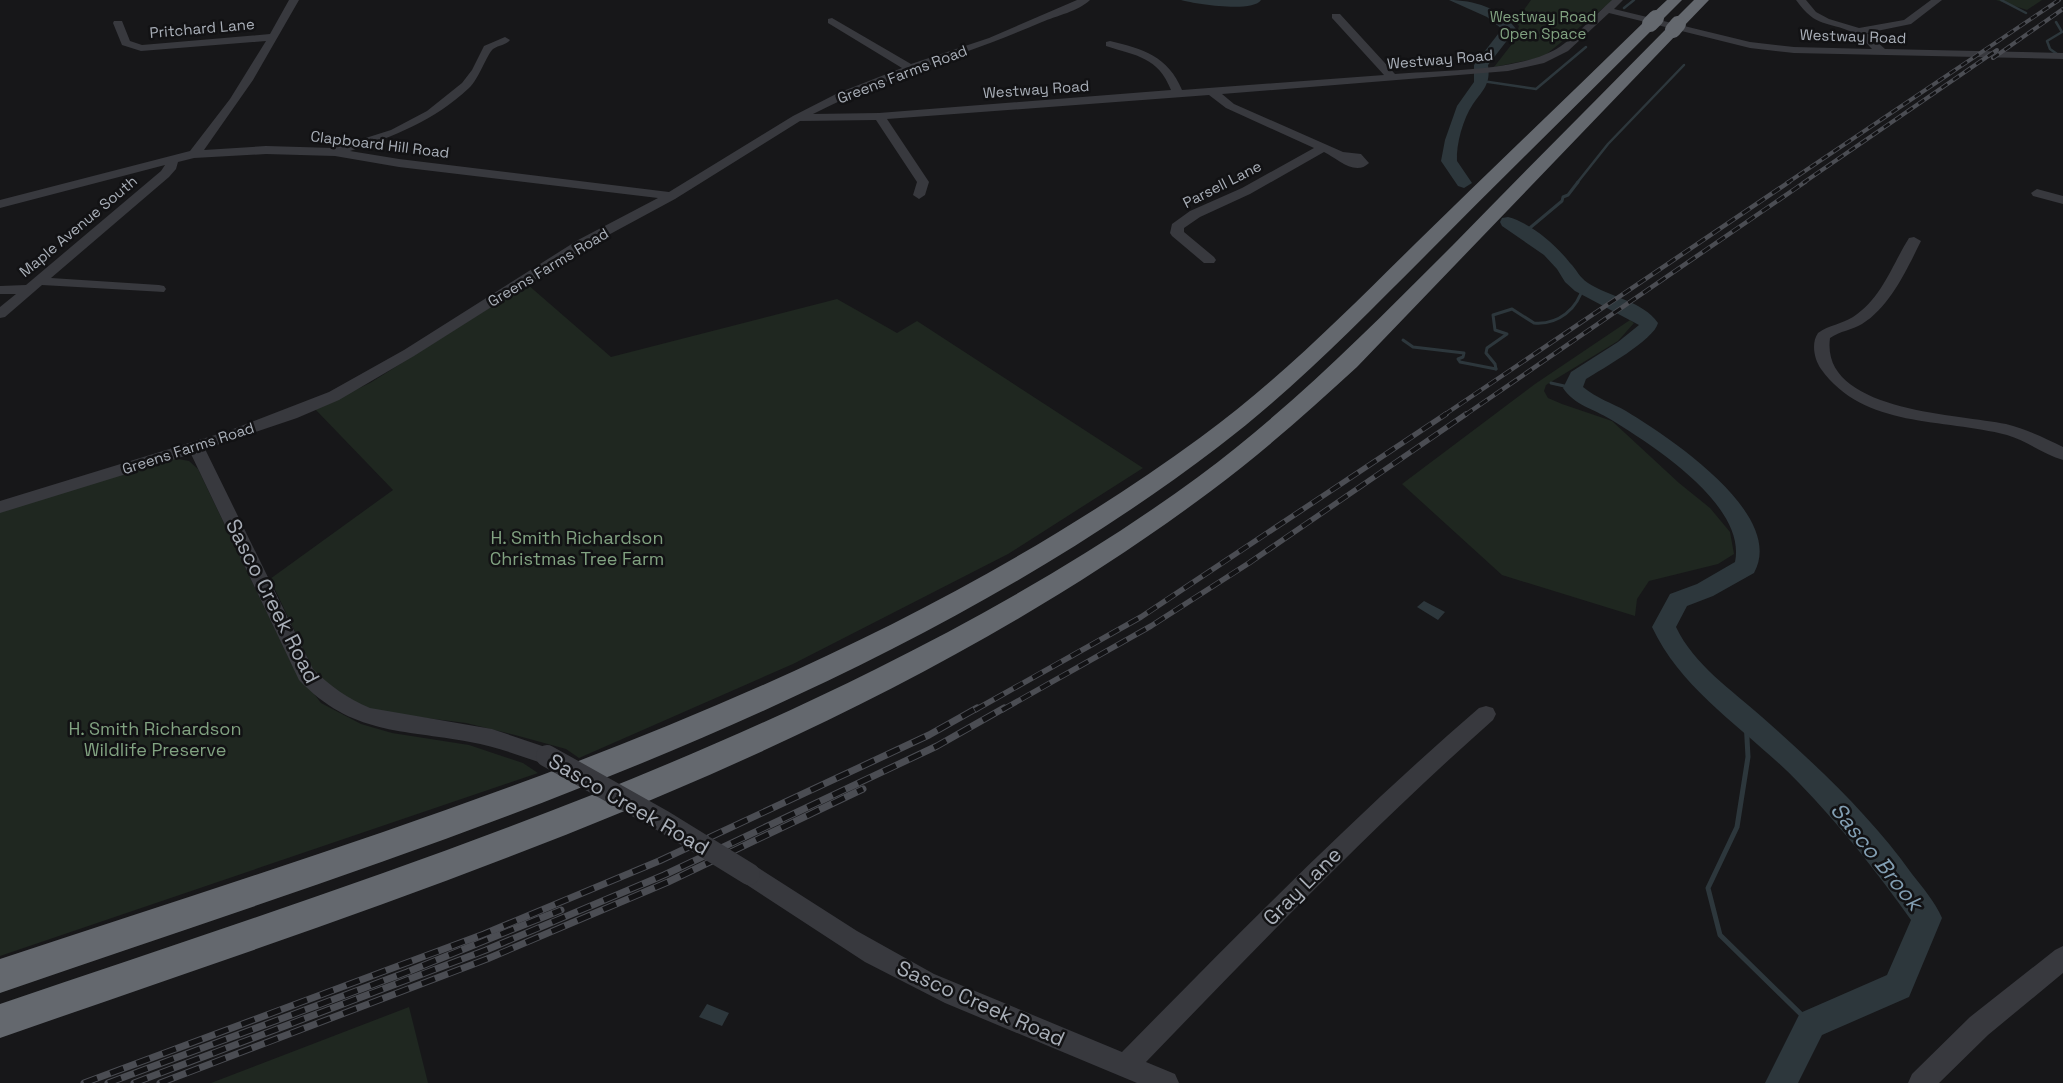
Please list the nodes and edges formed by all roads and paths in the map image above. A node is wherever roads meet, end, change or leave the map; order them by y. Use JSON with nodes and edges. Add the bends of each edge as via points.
{"nodes":[{"id":1,"x":294,"y":0,"type":"edge"},
{"id":2,"x":1085,"y":0,"type":"edge"},
{"id":3,"x":1618,"y":0,"type":"edge"},
{"id":4,"x":1702,"y":0,"type":"edge"},
{"id":5,"x":1801,"y":0,"type":"edge"},
{"id":6,"x":1937,"y":0,"type":"edge"},
{"id":7,"x":1608,"y":10,"type":"junction"},
{"id":8,"x":1668,"y":15,"type":"edge"},
{"id":9,"x":1336,"y":16,"type":"dead end"},
{"id":10,"x":832,"y":21,"type":"dead end"},
{"id":11,"x":118,"y":23,"type":"dead end"},
{"id":12,"x":1859,"y":31,"type":"junction"},
{"id":13,"x":274,"y":37,"type":"junction"},
{"id":14,"x":505,"y":40,"type":"dead end"},
{"id":15,"x":1110,"y":44,"type":"dead end"},
{"id":16,"x":1882,"y":52,"type":"junction"},
{"id":17,"x":2063,"y":56,"type":"edge"},
{"id":18,"x":910,"y":68,"type":"junction"},
{"id":19,"x":1393,"y":78,"type":"junction"},
{"id":20,"x":1212,"y":92,"type":"junction"},
{"id":21,"x":1178,"y":93,"type":"junction"},
{"id":22,"x":879,"y":116,"type":"junction"},
{"id":23,"x":798,"y":118,"type":"junction"},
{"id":24,"x":207,"y":138,"type":"junction"},
{"id":25,"x":1324,"y":148,"type":"junction"},
{"id":26,"x":226,"y":152,"type":"junction"},
{"id":27,"x":336,"y":152,"type":"junction"},
{"id":28,"x":194,"y":154,"type":"junction"},
{"id":29,"x":1340,"y":155,"type":"dead end"},
{"id":30,"x":172,"y":160,"type":"junction"},
{"id":31,"x":2037,"y":193,"type":"dead end"},
{"id":32,"x":920,"y":195,"type":"dead end"},
{"id":33,"x":671,"y":196,"type":"junction"},
{"id":34,"x":2063,"y":200,"type":"edge"},
{"id":35,"x":0,"y":204,"type":"edge"},
{"id":36,"x":1914,"y":242,"type":"dead end"},
{"id":37,"x":1209,"y":260,"type":"dead end"},
{"id":38,"x":33,"y":285,"type":"junction"},
{"id":39,"x":159,"y":289,"type":"dead end"},
{"id":40,"x":0,"y":290,"type":"edge"},
{"id":41,"x":0,"y":314,"type":"edge"},
{"id":42,"x":196,"y":447,"type":"junction"},
{"id":43,"x":2063,"y":454,"type":"edge"},
{"id":44,"x":0,"y":507,"type":"edge"},
{"id":45,"x":1486,"y":714,"type":"dead end"},
{"id":46,"x":2063,"y":958,"type":"edge"},
{"id":47,"x":0,"y":976,"type":"edge"},
{"id":48,"x":0,"y":1021,"type":"edge"},
{"id":49,"x":1134,"y":1073,"type":"edge"},
{"id":50,"x":1166,"y":1083,"type":"edge"},
{"id":51,"x":1921,"y":1083,"type":"edge"}],
"edges":[{"from":1,"to":13,"type":"street"},
{"from":2,"to":18,"type":"street","name":"Greens Farms Road","via":[[993,40]]},
{"from":3,"to":7,"type":"street"},
{"from":4,"to":8,"type":"highway"},
{"from":5,"to":12,"type":"street","via":[[1812,14],[1825,21]]},
{"from":6,"to":12,"type":"street","via":[[1907,22]]},
{"from":7,"to":16,"type":"street","name":"Westway Road","via":[[1750,45],[1794,50]]},
{"from":7,"to":19,"type":"street","name":"Westway Road","via":[[1564,49],[1527,65]]},
{"from":8,"to":47,"type":"highway","via":[[1271,393],[1152,484],[1023,565],[936,614],[810,677],[595,768],[419,833]]},
{"from":8,"to":48,"type":"highway","via":[[1349,362],[1302,406],[1240,458],[1176,505],[1039,594],[870,686],[651,786],[486,850]]},
{"from":9,"to":19,"type":"street"},
{"from":10,"to":18,"type":"street"},
{"from":11,"to":13,"type":"street","name":"Pritchard Lane","via":[[126,43],[141,48]]},
{"from":12,"to":16,"type":"street"},
{"from":13,"to":24,"type":"street"},
{"from":14,"to":27,"type":"street","via":[[488,48],[466,85],[431,113],[403,129]]},
{"from":15,"to":21,"type":"street","via":[[1165,67]]},
{"from":16,"to":17,"type":"street","name":"Westway Road"},
{"from":18,"to":23,"type":"street","name":"Greens Farms Road","via":[[842,95]]},
{"from":19,"to":20,"type":"street","name":"Westway Road"},
{"from":20,"to":21,"type":"street","name":"Westway Road"},
{"from":20,"to":25,"type":"street","via":[[1230,106]]},
{"from":21,"to":22,"type":"street","name":"Westway Road"},
{"from":22,"to":23,"type":"street","name":"Westway Road"},
{"from":22,"to":32,"type":"street","via":[[923,182]]},
{"from":23,"to":33,"type":"street","name":"Greens Farms Road"},
{"from":24,"to":26,"type":"street","via":[[212,145]]},
{"from":24,"to":28,"type":"street"},
{"from":25,"to":29,"type":"street"},
{"from":25,"to":37,"type":"street","name":"Parsell Lane","via":[[1246,191],[1195,214],[1177,227],[1178,233]]},
{"from":26,"to":27,"type":"street","name":"Clapboard Hill Road"},
{"from":26,"to":28,"type":"street","name":"Clapboard Hill Road"},
{"from":27,"to":33,"type":"street","name":"Clapboard Hill Road","via":[[399,163]]},
{"from":28,"to":30,"type":"street","name":"Clapboard Hill Road"},
{"from":30,"to":35,"type":"street","name":"Clapboard Hill Road"},
{"from":30,"to":38,"type":"street","name":"Maple Avenue South","via":[[170,169]]},
{"from":31,"to":34,"type":"street"},
{"from":33,"to":42,"type":"street","name":"Greens Farms Road","via":[[583,243],[334,396]]},
{"from":36,"to":43,"type":"street","via":[[1897,275],[1862,318],[1822,336],[1821,359],[1830,372],[1849,388],[1892,410],[2008,430]]},
{"from":38,"to":39,"type":"street"},
{"from":38,"to":40,"type":"street"},
{"from":38,"to":41,"type":"street","name":"Maple Avenue South"},
{"from":42,"to":44,"type":"street","name":"Greens Farms Road"},
{"from":42,"to":49,"type":"street","name":"Sasco Creek Road","bridge":true,"via":[[306,674],[327,697],[373,718],[492,737],[546,756],[663,821],[898,968]]},
{"from":45,"to":49,"type":"street","name":"Gray Lane","via":[[1322,864]]},
{"from":46,"to":51,"type":"street","via":[[1979,1026]]},
{"from":49,"to":50,"type":"street","name":"Sasco Creek Road"}]}
